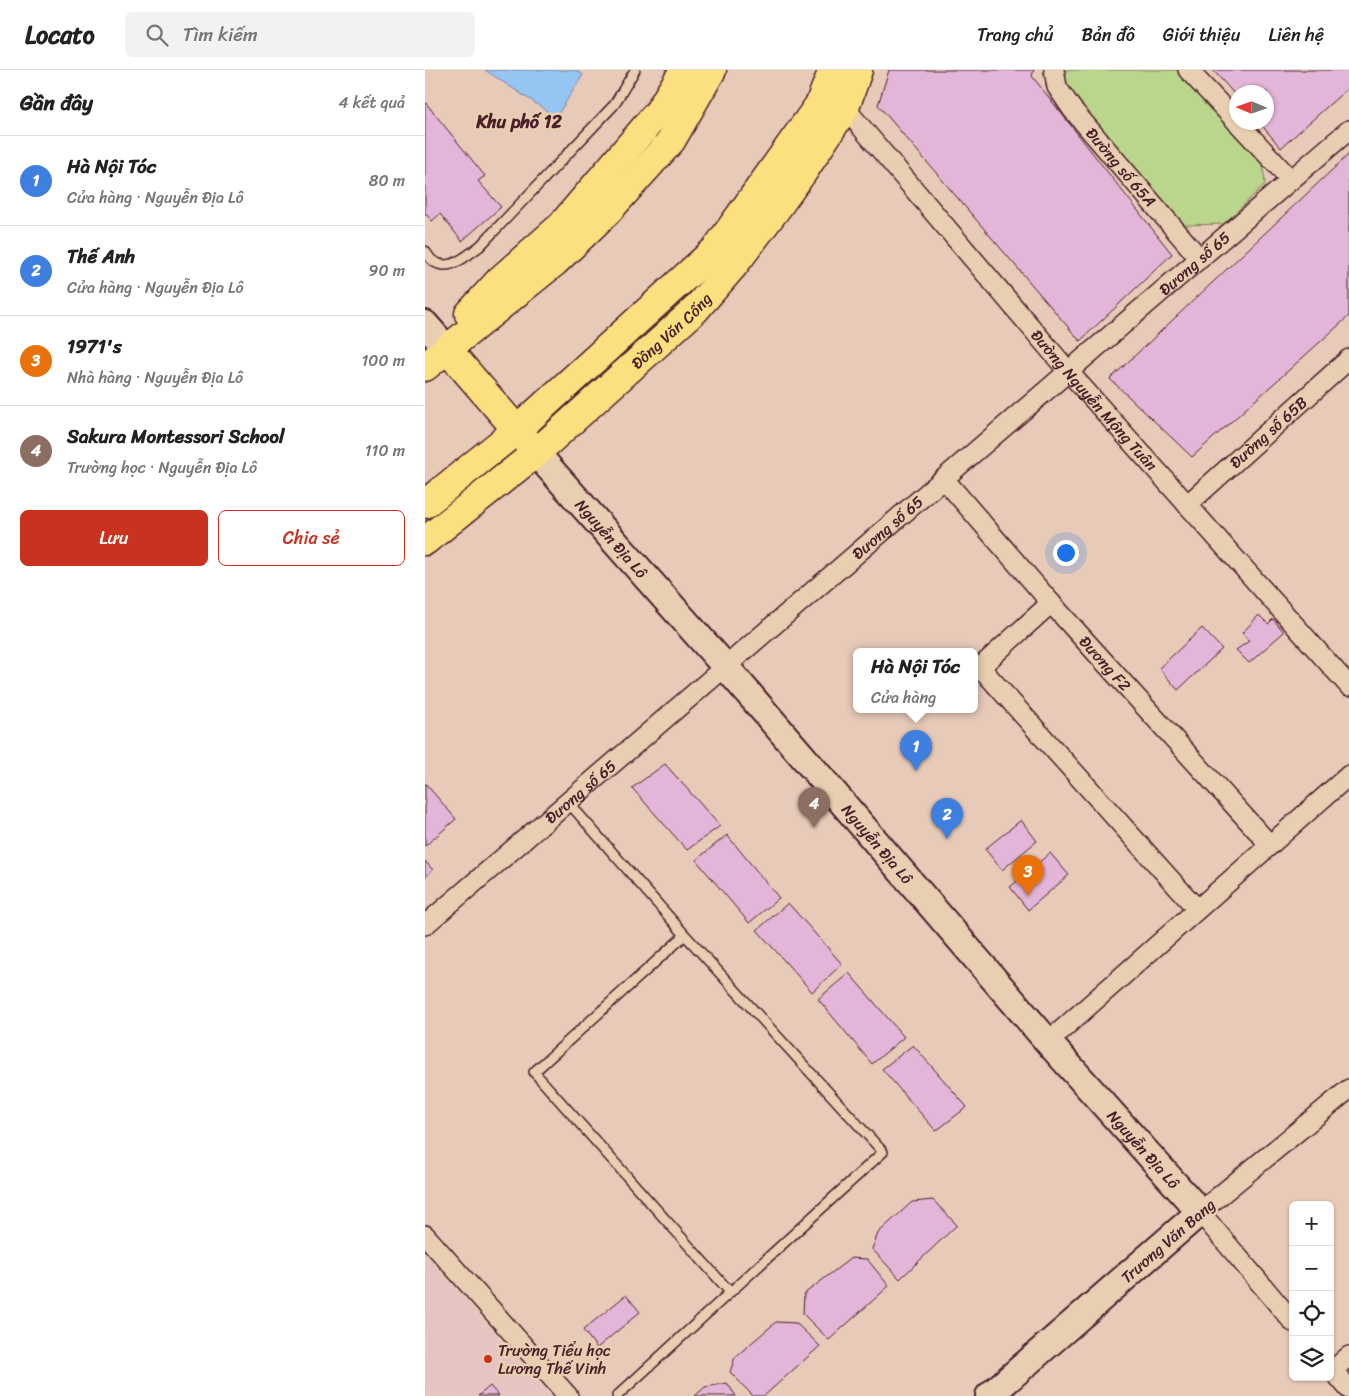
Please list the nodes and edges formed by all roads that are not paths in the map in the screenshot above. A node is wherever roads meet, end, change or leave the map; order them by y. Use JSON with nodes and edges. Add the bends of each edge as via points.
{"nodes":[{"id":1,"x":635,"y":70,"type":"edge"},
{"id":2,"x":684,"y":70,"type":"edge"},
{"id":3,"x":712,"y":70,"type":"edge"},
{"id":4,"x":833,"y":70,"type":"edge"},
{"id":5,"x":858,"y":70,"type":"edge"},
{"id":6,"x":1054,"y":70,"type":"edge"},
{"id":7,"x":1187,"y":70,"type":"edge"},
{"id":8,"x":845,"y":108,"type":"junction"},
{"id":9,"x":1229,"y":114,"type":"edge"},
{"id":10,"x":1244,"y":130,"type":"edge"},
{"id":11,"x":1349,"y":130,"type":"edge"},
{"id":12,"x":1291,"y":180,"type":"junction"},
{"id":13,"x":425,"y":251,"type":"edge"},
{"id":14,"x":1200,"y":259,"type":"junction"},
{"id":15,"x":425,"y":324,"type":"edge"},
{"id":16,"x":447,"y":349,"type":"junction"},
{"id":17,"x":1349,"y":358,"type":"edge"},
{"id":18,"x":425,"y":367,"type":"edge"},
{"id":19,"x":1068,"y":371,"type":"junction"},
{"id":20,"x":517,"y":430,"type":"junction"},
{"id":21,"x":536,"y":453,"type":"junction"},
{"id":22,"x":944,"y":479,"type":"junction"},
{"id":23,"x":425,"y":504,"type":"edge"},
{"id":24,"x":1187,"y":505,"type":"junction"},
{"id":25,"x":425,"y":541,"type":"edge"},
{"id":26,"x":1051,"y":603,"type":"junction"},
{"id":27,"x":725,"y":666,"type":"junction"},
{"id":28,"x":978,"y":670,"type":"edge"},
{"id":29,"x":1349,"y":686,"type":"edge"},
{"id":30,"x":1349,"y":775,"type":"edge"},
{"id":31,"x":568,"y":802,"type":"junction"},
{"id":32,"x":1269,"y":845,"type":"junction"},
{"id":33,"x":1197,"y":909,"type":"junction"},
{"id":34,"x":425,"y":925,"type":"edge"},
{"id":35,"x":685,"y":935,"type":"junction"},
{"id":36,"x":1047,"y":1042,"type":"junction"},
{"id":37,"x":1349,"y":1089,"type":"edge"},
{"id":38,"x":1200,"y":1212,"type":"junction"},
{"id":39,"x":425,"y":1235,"type":"edge"},
{"id":40,"x":731,"y":1292,"type":"junction"},
{"id":41,"x":1289,"y":1317,"type":"edge"},
{"id":42,"x":1349,"y":1356,"type":"edge"},
{"id":43,"x":1334,"y":1367,"type":"edge"},
{"id":44,"x":1334,"y":1370,"type":"edge"},
{"id":45,"x":1349,"y":1389,"type":"edge"},
{"id":46,"x":568,"y":1396,"type":"edge"},
{"id":47,"x":617,"y":1396,"type":"edge"},
{"id":48,"x":989,"y":1396,"type":"edge"}],
"edges":[{"from":1,"to":13,"type":"lane","via":[[614,105],[480,246],[460,261],[450,264],[439,264]]},
{"from":2,"to":16,"type":"main road","via":[[659,111],[561,226],[500,280],[473,309]]},
{"from":3,"to":16,"type":"main road","via":[[671,141],[609,210],[555,262]]},
{"from":4,"to":20,"type":"main road","name":"Đồng Văn Cống","via":[[819,105],[715,249]]},
{"from":5,"to":8,"type":"main road","name":"Đồng Văn Cống"},
{"from":6,"to":14,"type":"street","name":"Đường số 65A","via":[[1057,87],[1072,109]]},
{"from":7,"to":9,"type":"street"},
{"from":8,"to":19,"type":"street","name":"Đường Nguyễn Mộng Tuân"},
{"from":8,"to":21,"type":"main road","name":"Đồng Văn Cống","via":[[777,208],[695,310]]},
{"from":10,"to":12,"type":"street"},
{"from":11,"to":12,"type":"street","name":"Đương số 65"},
{"from":12,"to":14,"type":"street","name":"Đương số 65"},
{"from":14,"to":19,"type":"street","name":"Đương số 65"},
{"from":15,"to":16,"type":"street"},
{"from":16,"to":18,"type":"main road"},
{"from":16,"to":20,"type":"main road"},
{"from":17,"to":24,"type":"street","name":"Đường số 65B"},
{"from":19,"to":22,"type":"street","name":"Đương số 65"},
{"from":19,"to":24,"type":"street","name":"Đường Nguyễn Mộng Tuân"},
{"from":20,"to":21,"type":"main road"},
{"from":20,"to":23,"type":"main road","name":"Đồng Văn Cống"},
{"from":21,"to":25,"type":"main road","name":"Đồng Văn Cống"},
{"from":21,"to":27,"type":"street","name":"Nguyễn Địa Lô"},
{"from":22,"to":26,"type":"street","name":"Đương F2"},
{"from":22,"to":27,"type":"street","name":"Đương số 65"},
{"from":24,"to":29,"type":"street","name":"Đường Nguyễn Mộng Tuân"},
{"from":26,"to":28,"type":"street"},
{"from":26,"to":32,"type":"street","name":"Đương F2"},
{"from":27,"to":31,"type":"street","name":"Đương số 65"},
{"from":27,"to":36,"type":"street","name":"Nguyễn Địa Lô"},
{"from":28,"to":33,"type":"street"},
{"from":30,"to":32,"type":"street"},
{"from":31,"to":34,"type":"street","name":"Đương số 65"},
{"from":31,"to":35,"type":"lane"},
{"from":32,"to":33,"type":"street"},
{"from":33,"to":36,"type":"street"},
{"from":35,"to":40,"type":"lane","via":[[534,1072]]},
{"from":35,"to":40,"type":"lane","via":[[883,1152]]},
{"from":36,"to":38,"type":"street","name":"Nguyễn Địa Lô"},
{"from":37,"to":38,"type":"street","name":"Trương Văn Bang"},
{"from":38,"to":41,"type":"street"},
{"from":38,"to":48,"type":"street","name":"Trương Văn Bang"},
{"from":39,"to":46,"type":"street"},
{"from":40,"to":47,"type":"lane"},
{"from":42,"to":43,"type":"street"},
{"from":44,"to":45,"type":"street"}]}
